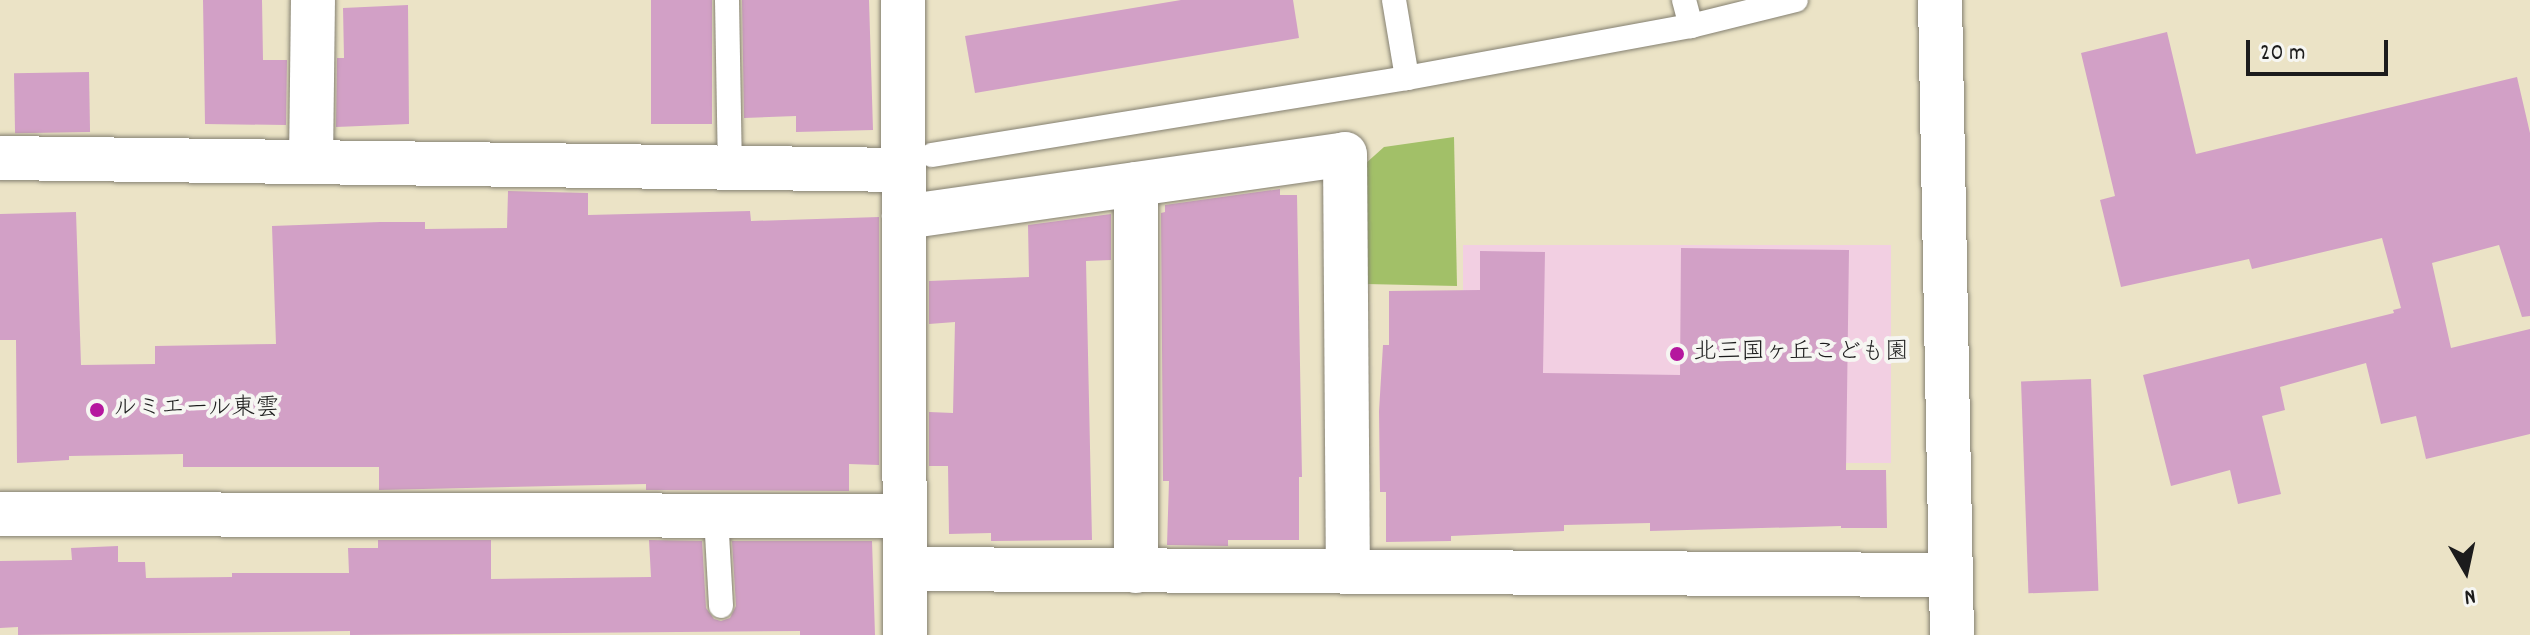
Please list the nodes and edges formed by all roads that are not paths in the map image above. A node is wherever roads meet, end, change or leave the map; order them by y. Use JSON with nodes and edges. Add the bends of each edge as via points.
{"nodes":[{"id":1,"x":313,"y":0,"type":"edge"},
{"id":2,"x":727,"y":0,"type":"edge"},
{"id":3,"x":903,"y":0,"type":"edge"},
{"id":4,"x":1394,"y":0,"type":"edge"},
{"id":5,"x":1684,"y":0,"type":"edge"},
{"id":6,"x":1796,"y":0,"type":"edge"},
{"id":7,"x":1940,"y":0,"type":"edge"},
{"id":8,"x":1691,"y":26,"type":"junction"},
{"id":9,"x":1407,"y":78,"type":"junction"},
{"id":10,"x":0,"y":158,"type":"edge"},
{"id":11,"x":311,"y":162,"type":"junction"},
{"id":12,"x":918,"y":162,"type":"junction"},
{"id":13,"x":730,"y":168,"type":"junction"},
{"id":14,"x":1136,"y":184,"type":"junction"},
{"id":15,"x":904,"y":217,"type":"junction"},
{"id":16,"x":0,"y":514,"type":"edge"},
{"id":17,"x":716,"y":516,"type":"junction"},
{"id":18,"x":904,"y":516,"type":"junction"},
{"id":19,"x":905,"y":569,"type":"junction"},
{"id":20,"x":1136,"y":571,"type":"junction"},
{"id":21,"x":1348,"y":572,"type":"junction"},
{"id":22,"x":1951,"y":575,"type":"junction"},
{"id":23,"x":721,"y":606,"type":"dead end"},
{"id":24,"x":905,"y":635,"type":"edge"},
{"id":25,"x":1952,"y":635,"type":"edge"}],
"edges":[{"from":1,"to":11,"type":"street"},
{"from":2,"to":13,"type":"lane"},
{"from":3,"to":12,"type":"street"},
{"from":4,"to":9,"type":"lane"},
{"from":5,"to":8,"type":"lane"},
{"from":6,"to":8,"type":"lane"},
{"from":7,"to":22,"type":"street"},
{"from":8,"to":9,"type":"lane"},
{"from":9,"to":12,"type":"lane"},
{"from":10,"to":11,"type":"street"},
{"from":11,"to":13,"type":"street"},
{"from":12,"to":13,"type":"street"},
{"from":12,"to":15,"type":"street"},
{"from":14,"to":15,"type":"street"},
{"from":14,"to":20,"type":"street"},
{"from":14,"to":21,"type":"street","via":[[1345,154]]},
{"from":15,"to":18,"type":"street"},
{"from":16,"to":17,"type":"street"},
{"from":17,"to":18,"type":"street"},
{"from":17,"to":23,"type":"lane"},
{"from":18,"to":19,"type":"street"},
{"from":19,"to":20,"type":"street"},
{"from":19,"to":24,"type":"street"},
{"from":20,"to":21,"type":"street"},
{"from":21,"to":22,"type":"street"},
{"from":22,"to":25,"type":"street"}]}
